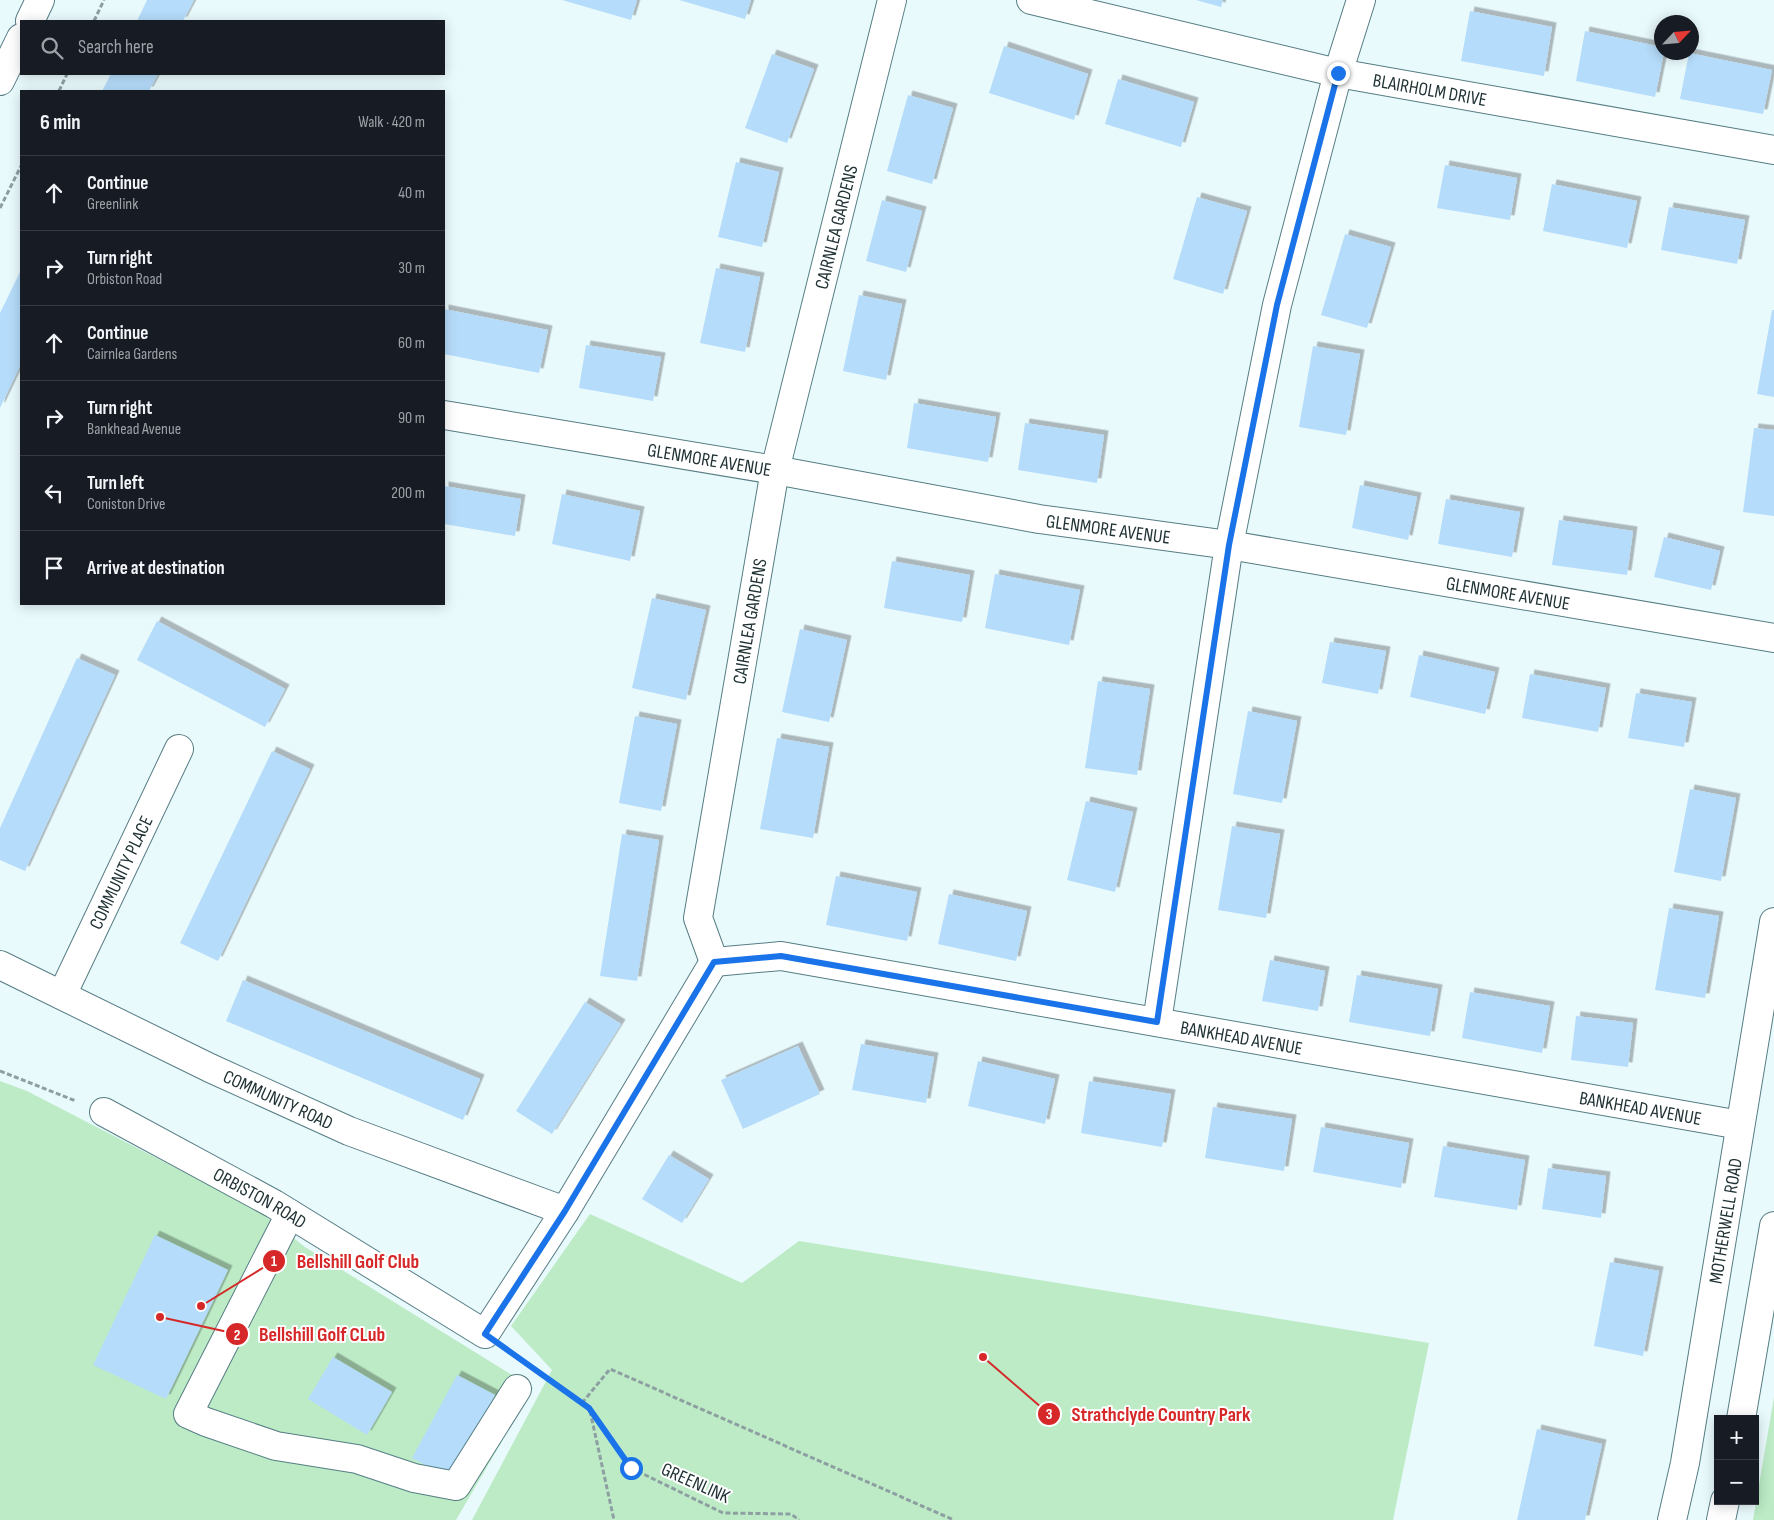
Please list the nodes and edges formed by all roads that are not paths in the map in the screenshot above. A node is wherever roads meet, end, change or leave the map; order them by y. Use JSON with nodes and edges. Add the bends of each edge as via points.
{"nodes":[{"id":1,"x":40,"y":0,"type":"edge"},
{"id":2,"x":892,"y":0,"type":"edge"},
{"id":3,"x":1031,"y":0,"type":"edge"},
{"id":4,"x":1361,"y":0,"type":"edge"},
{"id":5,"x":30,"y":20,"type":"edge"},
{"id":6,"x":20,"y":40,"type":"edge"},
{"id":7,"x":1338,"y":73,"type":"junction"},
{"id":8,"x":0,"y":81,"type":"edge"},
{"id":9,"x":1774,"y":150,"type":"edge"},
{"id":10,"x":445,"y":415,"type":"edge"},
{"id":11,"x":775,"y":470,"type":"junction"},
{"id":12,"x":1229,"y":545,"type":"junction"},
{"id":13,"x":1774,"y":638,"type":"edge"},
{"id":14,"x":179,"y":749,"type":"dead end"},
{"id":15,"x":1774,"y":922,"type":"edge"},
{"id":16,"x":714,"y":962,"type":"junction"},
{"id":17,"x":0,"y":965,"type":"edge"},
{"id":18,"x":62,"y":995,"type":"junction"},
{"id":19,"x":1157,"y":1022,"type":"junction"},
{"id":20,"x":104,"y":1112,"type":"road end"},
{"id":21,"x":1740,"y":1125,"type":"junction"},
{"id":22,"x":565,"y":1211,"type":"junction"},
{"id":23,"x":290,"y":1214,"type":"junction"},
{"id":24,"x":1774,"y":1226,"type":"edge"},
{"id":25,"x":517,"y":1389,"type":"dead end"},
{"id":26,"x":1742,"y":1415,"type":"edge"},
{"id":27,"x":1724,"y":1505,"type":"edge"},
{"id":28,"x":1672,"y":1520,"type":"edge"},
{"id":29,"x":1721,"y":1520,"type":"edge"}],
"edges":[{"from":1,"to":5,"type":"street"},
{"from":2,"to":11,"type":"street","name":"CAIRNLEA GARDENS"},
{"from":3,"to":7,"type":"street","name":"BLAIRHOLM DRIVE"},
{"from":4,"to":7,"type":"street"},
{"from":6,"to":8,"type":"street"},
{"from":7,"to":9,"type":"street","name":"BLAIRHOLM DRIVE"},
{"from":7,"to":12,"type":"street","via":[[1277,305]]},
{"from":10,"to":11,"type":"street","name":"GLENMORE AVENUE"},
{"from":11,"to":12,"type":"street","name":"GLENMORE AVENUE","via":[[1039,519]]},
{"from":11,"to":16,"type":"street","name":"CAIRNLEA GARDENS","via":[[698,918]]},
{"from":12,"to":13,"type":"street","name":"GLENMORE AVENUE"},
{"from":12,"to":19,"type":"street"},
{"from":14,"to":18,"type":"street","name":"COMMUNITY PLACE"},
{"from":15,"to":21,"type":"street","name":"MOTHERWELL ROAD"},
{"from":16,"to":19,"type":"street","name":"BANKHEAD AVENUE","via":[[781,956]]},
{"from":16,"to":22,"type":"street"},
{"from":17,"to":18,"type":"street","name":"COMMUNITY ROAD"},
{"from":18,"to":22,"type":"street","name":"COMMUNITY ROAD","via":[[210,1068],[349,1131]]},
{"from":19,"to":21,"type":"street","name":"BANKHEAD AVENUE"},
{"from":20,"to":23,"type":"street","name":"ORBISTON ROAD"},
{"from":21,"to":28,"type":"street","name":"MOTHERWELL ROAD","via":[[1685,1463]]},
{"from":22,"to":23,"type":"street","name":"ORBISTON ROAD","via":[[485,1334]]},
{"from":23,"to":25,"type":"street","via":[[188,1414],[276,1446],[357,1459],[414,1478],[456,1486]]},
{"from":24,"to":26,"type":"street"},
{"from":27,"to":29,"type":"street"}]}
